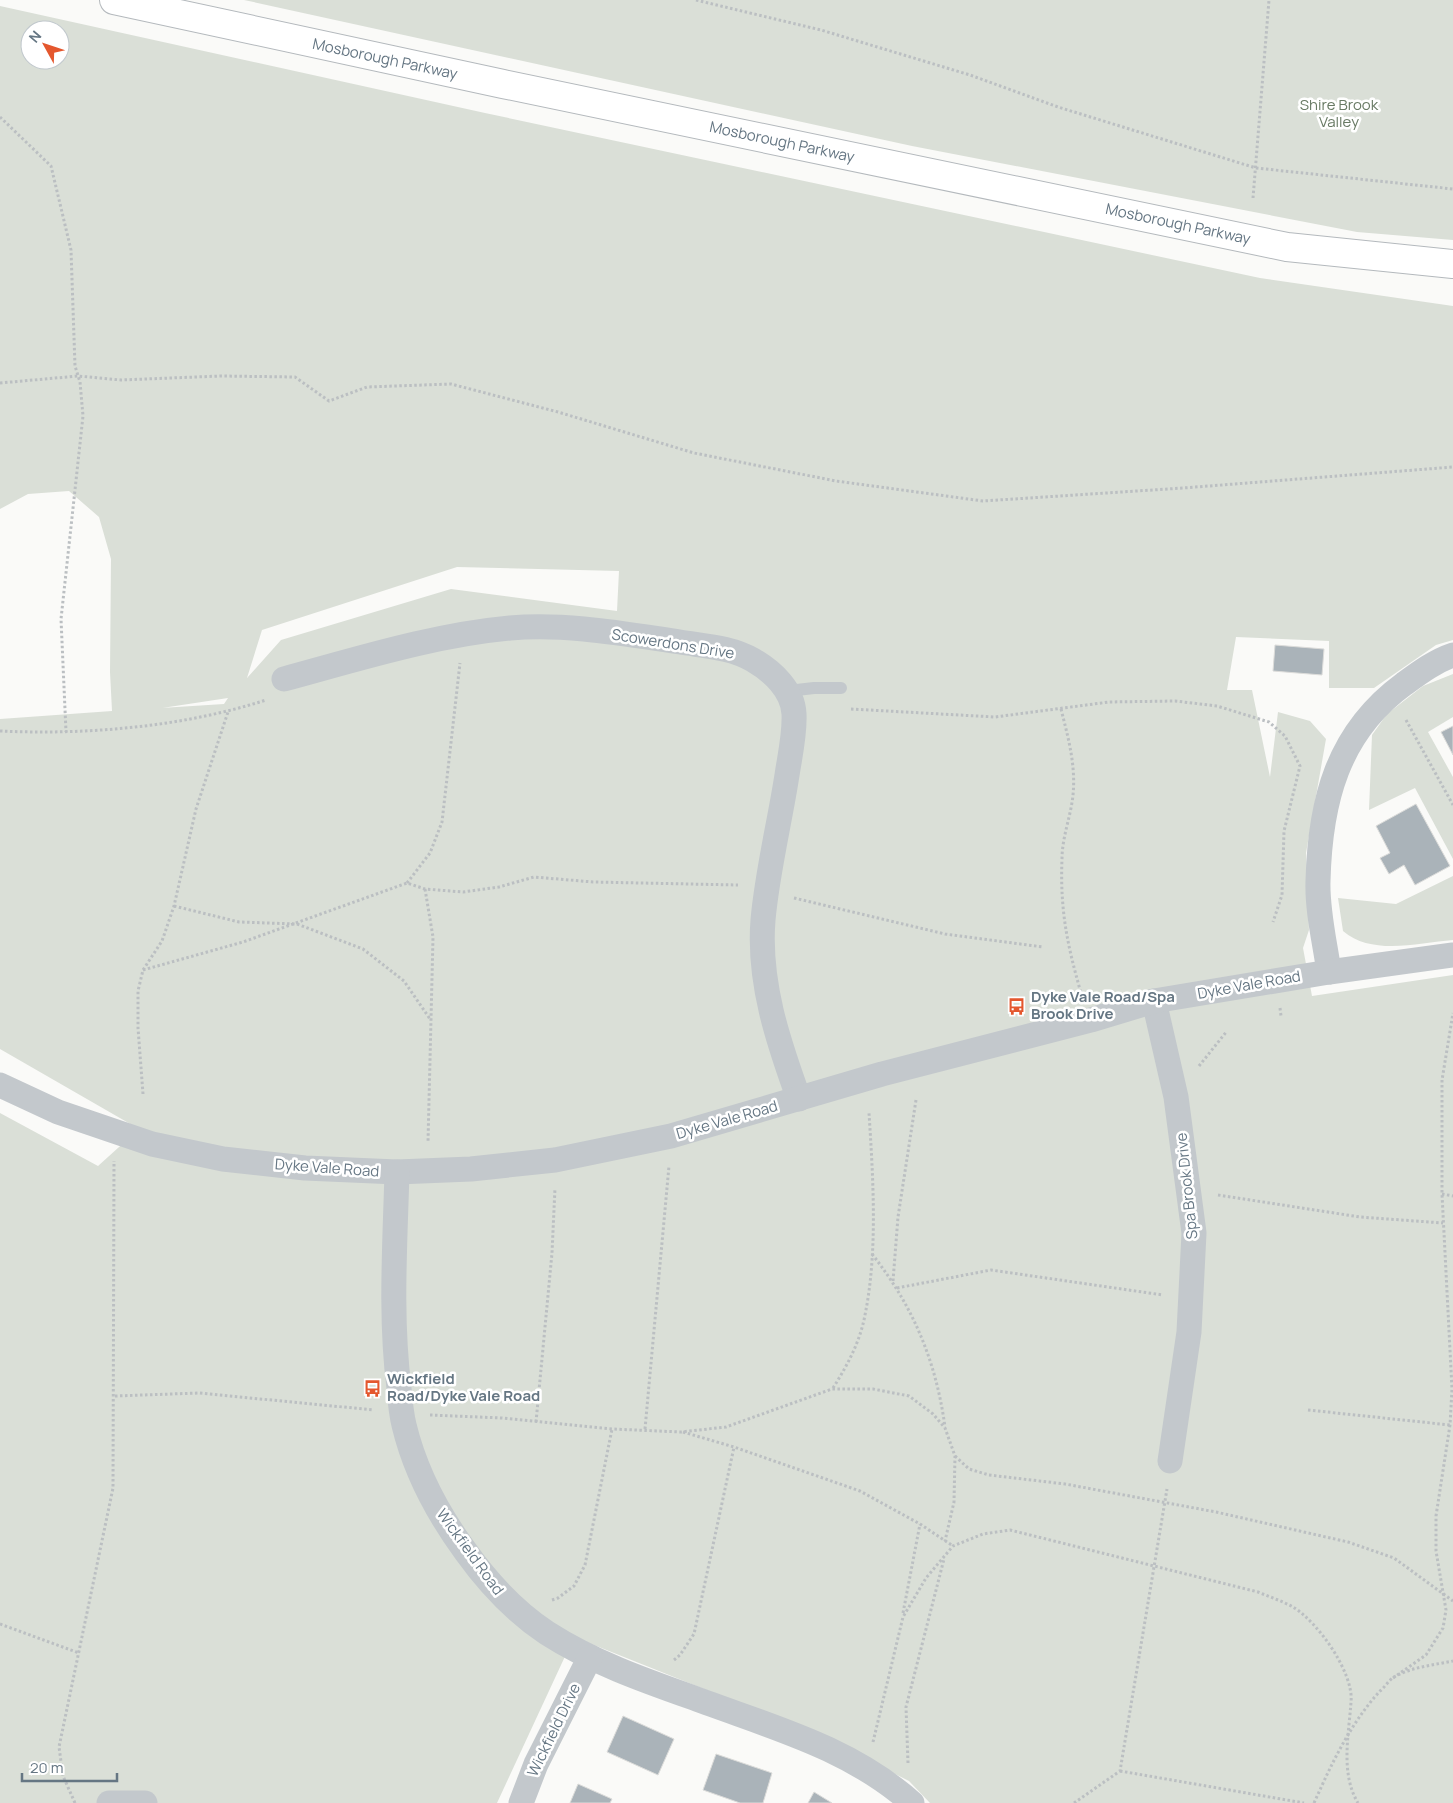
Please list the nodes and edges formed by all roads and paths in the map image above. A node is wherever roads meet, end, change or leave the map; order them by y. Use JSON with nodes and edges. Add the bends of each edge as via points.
{"nodes":[{"id":1,"x":114,"y":0,"type":"edge"},
{"id":2,"x":696,"y":0,"type":"edge"},
{"id":3,"x":1269,"y":0,"type":"edge"},
{"id":4,"x":0,"y":117,"type":"edge"},
{"id":5,"x":1256,"y":168,"type":"junction"},
{"id":6,"x":1453,"y":189,"type":"edge"},
{"id":7,"x":1253,"y":198,"type":"dead end"},
{"id":8,"x":1453,"y":264,"type":"edge"},
{"id":9,"x":78,"y":376,"type":"junction"},
{"id":10,"x":0,"y":383,"type":"edge"},
{"id":11,"x":1453,"y":467,"type":"edge"},
{"id":12,"x":463,"y":635,"type":"junction"},
{"id":13,"x":1453,"y":655,"type":"edge"},
{"id":14,"x":278,"y":688,"type":"joint"},
{"id":15,"x":840,"y":688,"type":"dead end"},
{"id":16,"x":788,"y":691,"type":"junction"},
{"id":17,"x":1392,"y":692,"type":"junction"},
{"id":18,"x":845,"y":708,"type":"dead end"},
{"id":19,"x":1061,"y":709,"type":"junction"},
{"id":20,"x":228,"y":712,"type":"junction"},
{"id":21,"x":0,"y":731,"type":"edge"},
{"id":22,"x":66,"y":732,"type":"junction"},
{"id":23,"x":1453,"y":805,"type":"edge"},
{"id":24,"x":407,"y":883,"type":"junction"},
{"id":25,"x":739,"y":885,"type":"dead end"},
{"id":26,"x":425,"y":889,"type":"junction"},
{"id":27,"x":789,"y":896,"type":"dead end"},
{"id":28,"x":174,"y":906,"type":"junction"},
{"id":29,"x":1273,"y":922,"type":"dead end"},
{"id":30,"x":297,"y":924,"type":"junction"},
{"id":31,"x":1043,"y":947,"type":"dead end"},
{"id":32,"x":1453,"y":955,"type":"edge"},
{"id":33,"x":143,"y":970,"type":"junction"},
{"id":34,"x":1329,"y":972,"type":"junction"},
{"id":35,"x":1154,"y":1001,"type":"junction"},
{"id":36,"x":1084,"y":1002,"type":"dead end"},
{"id":37,"x":1453,"y":1013,"type":"edge"},
{"id":38,"x":430,"y":1019,"type":"junction"},
{"id":39,"x":1227,"y":1031,"type":"dead end"},
{"id":40,"x":0,"y":1085,"type":"edge"},
{"id":41,"x":143,"y":1094,"type":"dead end"},
{"id":42,"x":1176,"y":1097,"type":"junction"},
{"id":43,"x":799,"y":1099,"type":"junction"},
{"id":44,"x":916,"y":1100,"type":"dead end"},
{"id":45,"x":869,"y":1113,"type":"dead end"},
{"id":46,"x":112,"y":1130,"type":"junction"},
{"id":47,"x":671,"y":1136,"type":"junction"},
{"id":48,"x":555,"y":1160,"type":"junction"},
{"id":49,"x":429,"y":1171,"type":"junction"},
{"id":50,"x":397,"y":1172,"type":"junction"},
{"id":51,"x":1189,"y":1191,"type":"junction"},
{"id":52,"x":1442,"y":1194,"type":"junction"},
{"id":53,"x":1453,"y":1196,"type":"edge"},
{"id":54,"x":1443,"y":1223,"type":"junction"},
{"id":55,"x":872,"y":1254,"type":"junction"},
{"id":56,"x":894,"y":1281,"type":"junction"},
{"id":57,"x":897,"y":1288,"type":"junction"},
{"id":58,"x":1191,"y":1299,"type":"junction"},
{"id":59,"x":832,"y":1389,"type":"junction"},
{"id":60,"x":1453,"y":1389,"type":"edge"},
{"id":61,"x":115,"y":1396,"type":"junction"},
{"id":62,"x":1308,"y":1410,"type":"dead end"},
{"id":63,"x":402,"y":1413,"type":"junction"},
{"id":64,"x":536,"y":1422,"type":"junction"},
{"id":65,"x":1450,"y":1425,"type":"junction"},
{"id":66,"x":945,"y":1428,"type":"junction"},
{"id":67,"x":612,"y":1429,"type":"junction"},
{"id":68,"x":645,"y":1429,"type":"junction"},
{"id":69,"x":682,"y":1432,"type":"junction"},
{"id":70,"x":734,"y":1447,"type":"junction"},
{"id":71,"x":955,"y":1456,"type":"junction"},
{"id":72,"x":1170,"y":1461,"type":"joint"},
{"id":73,"x":1166,"y":1503,"type":"junction"},
{"id":74,"x":920,"y":1524,"type":"junction"},
{"id":75,"x":945,"y":1541,"type":"junction"},
{"id":76,"x":953,"y":1546,"type":"junction"},
{"id":77,"x":944,"y":1556,"type":"junction"},
{"id":78,"x":1155,"y":1565,"type":"junction"},
{"id":79,"x":1445,"y":1596,"type":"junction"},
{"id":80,"x":1453,"y":1601,"type":"edge"},
{"id":81,"x":513,"y":1608,"type":"junction"},
{"id":82,"x":903,"y":1616,"type":"junction"},
{"id":83,"x":0,"y":1624,"type":"edge"},
{"id":84,"x":79,"y":1653,"type":"junction"},
{"id":85,"x":590,"y":1657,"type":"junction"},
{"id":86,"x":1453,"y":1661,"type":"edge"},
{"id":87,"x":638,"y":1678,"type":"junction"},
{"id":88,"x":1393,"y":1678,"type":"junction"},
{"id":89,"x":1347,"y":1735,"type":"junction"},
{"id":90,"x":909,"y":1767,"type":"dead end"},
{"id":91,"x":866,"y":1769,"type":"junction"},
{"id":92,"x":1120,"y":1771,"type":"junction"},
{"id":93,"x":75,"y":1803,"type":"edge"},
{"id":94,"x":110,"y":1803,"type":"edge"},
{"id":95,"x":145,"y":1803,"type":"edge"},
{"id":96,"x":520,"y":1803,"type":"edge"},
{"id":97,"x":912,"y":1803,"type":"edge"},
{"id":98,"x":1074,"y":1803,"type":"edge"},
{"id":99,"x":1304,"y":1803,"type":"edge"},
{"id":100,"x":1314,"y":1803,"type":"edge"},
{"id":101,"x":1358,"y":1803,"type":"edge"}],
"edges":[{"from":1,"to":8,"type":"highway","name":"Mosborough Parkway","via":[[1287,247]]},
{"from":2,"to":5,"type":"path","via":[[821,30],[970,74],[1058,107]]},
{"from":3,"to":5,"type":"path"},
{"from":4,"to":9,"type":"path","via":[[51,166],[71,250]]},
{"from":5,"to":6,"type":"path"},
{"from":5,"to":7,"type":"path"},
{"from":9,"to":10,"type":"path"},
{"from":9,"to":11,"type":"path","via":[[121,380],[294,377],[329,401],[367,387],[451,384],[694,453],[836,482],[983,501]]},
{"from":9,"to":22,"type":"path","via":[[83,416],[61,618]]},
{"from":12,"to":14,"type":"street","name":"Scowerdons Drive","via":[[382,653]]},
{"from":12,"to":16,"type":"street","name":"Scowerdons Drive","via":[[512,628],[575,629],[726,649],[752,659],[774,674]]},
{"from":12,"to":24,"type":"path","via":[[442,822],[430,853]]},
{"from":13,"to":17,"type":"street","via":[[1422,670]]},
{"from":14,"to":20,"type":"path"},
{"from":15,"to":16,"type":"lane"},
{"from":16,"to":43,"type":"street","name":"Scowerdons Drive","via":[[794,712],[791,750],[763,919],[763,958],[779,1044]]},
{"from":17,"to":23,"type":"path"},
{"from":17,"to":34,"type":"street","via":[[1368,715],[1349,740],[1326,804],[1318,883]]},
{"from":18,"to":19,"type":"path","via":[[995,717]]},
{"from":19,"to":29,"type":"path","via":[[1109,702],[1175,701],[1217,706],[1269,722],[1285,736],[1300,766],[1284,831],[1282,895]]},
{"from":19,"to":36,"type":"path","via":[[1073,758],[1073,794],[1062,856],[1062,906],[1066,939]]},
{"from":20,"to":22,"type":"path"},
{"from":20,"to":28,"type":"path","via":[[196,809]]},
{"from":21,"to":22,"type":"path"},
{"from":24,"to":26,"type":"path"},
{"from":24,"to":30,"type":"path"},
{"from":25,"to":26,"type":"path","via":[[593,882],[534,877],[463,892]]},
{"from":26,"to":38,"type":"path","via":[[433,937]]},
{"from":27,"to":31,"type":"path","via":[[945,934]]},
{"from":28,"to":30,"type":"path","via":[[239,922]]},
{"from":28,"to":33,"type":"path","via":[[162,941]]},
{"from":30,"to":33,"type":"path"},
{"from":30,"to":38,"type":"path","via":[[363,948],[404,980]]},
{"from":32,"to":34,"type":"street","name":"Dyke Vale Road"},
{"from":33,"to":41,"type":"path","via":[[138,991]]},
{"from":34,"to":35,"type":"street","name":"Dyke Vale Road"},
{"from":35,"to":42,"type":"street","name":"Spa Brook Drive"},
{"from":35,"to":43,"type":"street","name":"Dyke Vale Road","via":[[891,1071]]},
{"from":37,"to":52,"type":"path","via":[[1442,1080]]},
{"from":38,"to":49,"type":"path"},
{"from":39,"to":42,"type":"path"},
{"from":40,"to":46,"type":"street","name":"Dyke Vale Road","via":[[58,1112]]},
{"from":42,"to":51,"type":"street","name":"Spa Brook Drive"},
{"from":43,"to":47,"type":"street","name":"Dyke Vale Road"},
{"from":44,"to":56,"type":"path","via":[[898,1217]]},
{"from":45,"to":55,"type":"path"},
{"from":46,"to":50,"type":"street","name":"Dyke Vale Road","via":[[152,1144],[223,1159],[305,1168]]},
{"from":46,"to":61,"type":"path"},
{"from":47,"to":48,"type":"street","name":"Dyke Vale Road"},
{"from":47,"to":68,"type":"path"},
{"from":48,"to":49,"type":"street","name":"Dyke Vale Road"},
{"from":48,"to":64,"type":"path","via":[[552,1253]]},
{"from":49,"to":50,"type":"street","name":"Dyke Vale Road"},
{"from":50,"to":63,"type":"street","name":"Wickfield Road","via":[[394,1329]]},
{"from":51,"to":54,"type":"path","via":[[1360,1217]]},
{"from":51,"to":58,"type":"street","name":"Spa Brook Drive","via":[[1194,1233]]},
{"from":52,"to":53,"type":"path"},
{"from":52,"to":54,"type":"path"},
{"from":54,"to":60,"type":"path"},
{"from":55,"to":56,"type":"path"},
{"from":55,"to":59,"type":"path","via":[[865,1315],[855,1348]]},
{"from":56,"to":57,"type":"path"},
{"from":57,"to":58,"type":"path","via":[[991,1270]]},
{"from":57,"to":66,"type":"path","via":[[929,1351]]},
{"from":58,"to":72,"type":"street","name":"Spa Brook Drive"},
{"from":59,"to":66,"type":"path","via":[[873,1389],[909,1396]]},
{"from":59,"to":69,"type":"path","via":[[726,1427]]},
{"from":60,"to":65,"type":"path"},
{"from":61,"to":63,"type":"path","via":[[199,1393]]},
{"from":61,"to":84,"type":"path","via":[[113,1488]]},
{"from":62,"to":65,"type":"path"},
{"from":63,"to":64,"type":"path"},
{"from":63,"to":81,"type":"street","name":"Wickfield Road","via":[[416,1463],[434,1503],[486,1579]]},
{"from":64,"to":67,"type":"path"},
{"from":65,"to":79,"type":"path","via":[[1436,1516],[1436,1551]]},
{"from":66,"to":71,"type":"path"},
{"from":67,"to":68,"type":"path"},
{"from":67,"to":81,"type":"path","via":[[585,1565],[574,1586],[558,1598]]},
{"from":68,"to":69,"type":"path"},
{"from":69,"to":70,"type":"path"},
{"from":70,"to":74,"type":"path","via":[[860,1491]]},
{"from":70,"to":87,"type":"path","via":[[694,1634],[680,1656]]},
{"from":71,"to":73,"type":"path","via":[[969,1468],[989,1475],[1065,1484]]},
{"from":71,"to":75,"type":"path","via":[[954,1502]]},
{"from":72,"to":73,"type":"path"},
{"from":73,"to":78,"type":"path"},
{"from":73,"to":79,"type":"path","via":[[1348,1542],[1394,1558]]},
{"from":74,"to":75,"type":"path"},
{"from":74,"to":82,"type":"path"},
{"from":75,"to":76,"type":"path"},
{"from":76,"to":77,"type":"path"},
{"from":76,"to":78,"type":"path","via":[[983,1534],[1010,1530]]},
{"from":77,"to":82,"type":"path"},
{"from":77,"to":90,"type":"path","via":[[906,1707]]},
{"from":78,"to":89,"type":"path","via":[[1258,1592],[1294,1608],[1322,1634],[1343,1666],[1352,1699]]},
{"from":78,"to":92,"type":"path"},
{"from":79,"to":80,"type":"path"},
{"from":79,"to":88,"type":"path","via":[[1443,1628],[1426,1655]]},
{"from":81,"to":85,"type":"street","name":"Wickfield Road","via":[[547,1633]]},
{"from":82,"to":91,"type":"path"},
{"from":83,"to":84,"type":"path"},
{"from":84,"to":93,"type":"path","via":[[59,1747],[63,1776]]},
{"from":85,"to":87,"type":"street","name":"Wickfield Road"},
{"from":85,"to":96,"type":"street","name":"Wickfield Drive"},
{"from":86,"to":88,"type":"path","via":[[1419,1667]]},
{"from":87,"to":91,"type":"street","name":"Wickfield Road","via":[[797,1734]]},
{"from":88,"to":89,"type":"path"},
{"from":89,"to":100,"type":"path"},
{"from":89,"to":101,"type":"path","via":[[1347,1762]]},
{"from":91,"to":97,"type":"street","name":"Wickfield Road"},
{"from":92,"to":98,"type":"path"},
{"from":92,"to":99,"type":"path"},
{"from":94,"to":95,"type":"street"}]}
